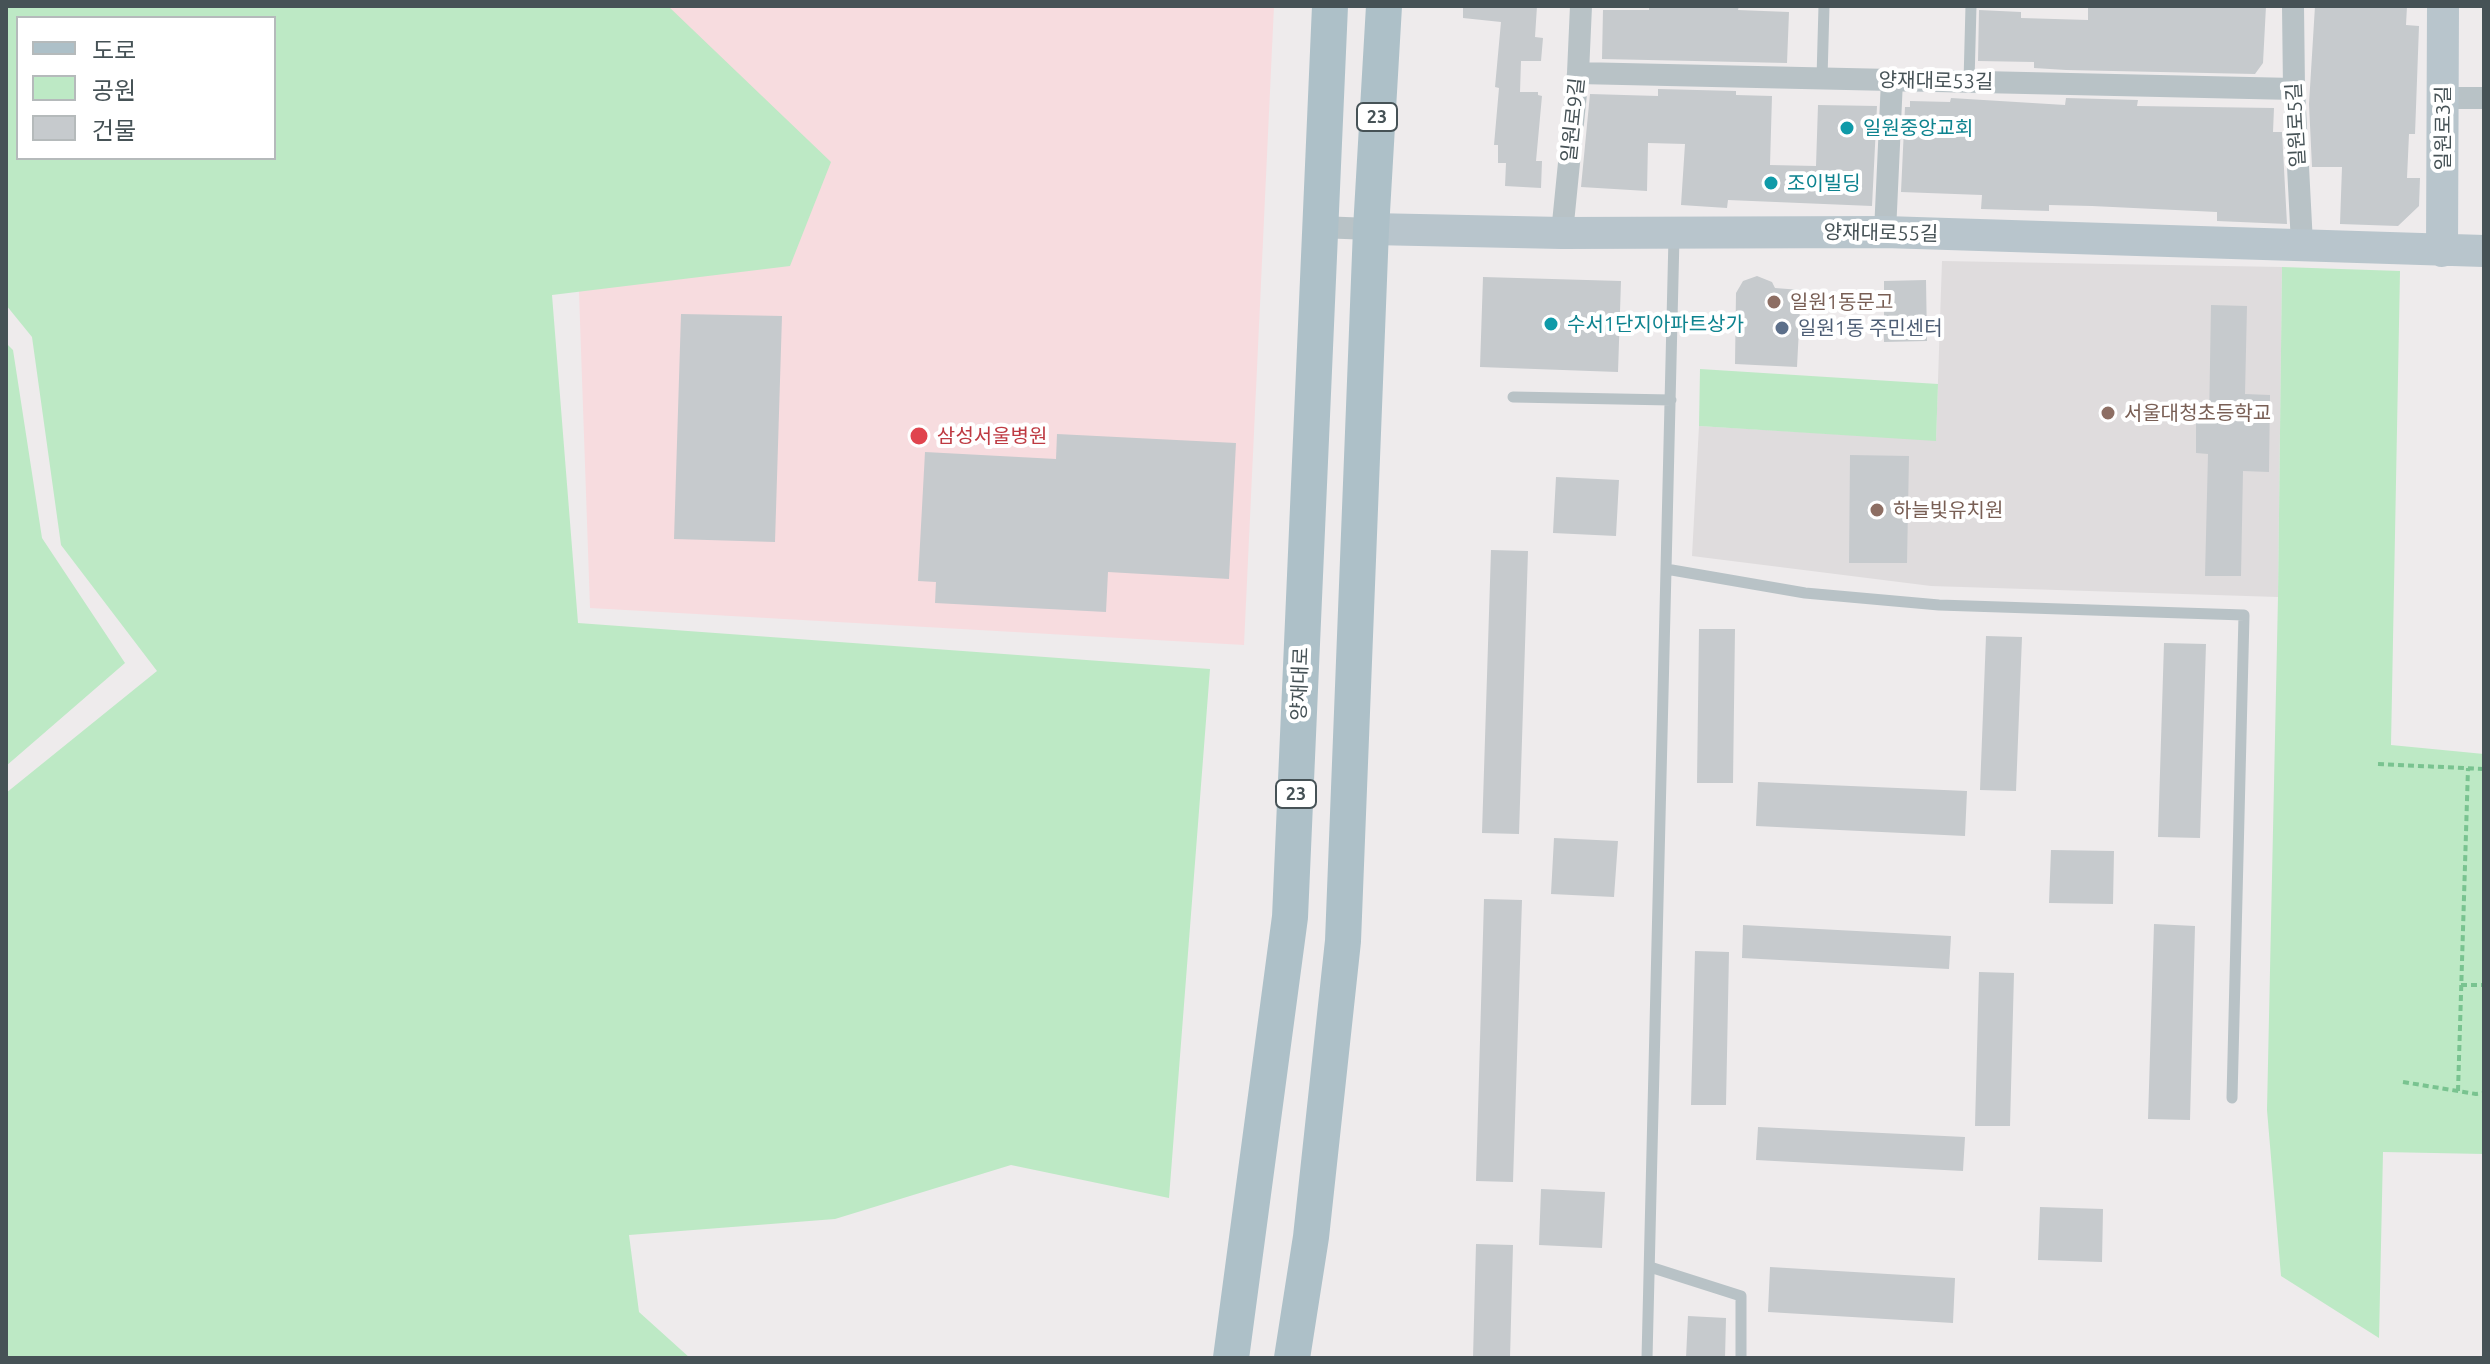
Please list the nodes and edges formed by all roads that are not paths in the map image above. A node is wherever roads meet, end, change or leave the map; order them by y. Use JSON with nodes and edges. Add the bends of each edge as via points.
{"nodes":[{"id":1,"x":1330,"y":6,"type":"edge"},
{"id":2,"x":1384,"y":6,"type":"edge"},
{"id":3,"x":1581,"y":6,"type":"edge"},
{"id":4,"x":1824,"y":6,"type":"edge"},
{"id":5,"x":1971,"y":6,"type":"edge"},
{"id":6,"x":2293,"y":6,"type":"edge"},
{"id":7,"x":2443,"y":6,"type":"edge"},
{"id":8,"x":1578,"y":73,"type":"junction"},
{"id":9,"x":1822,"y":78,"type":"junction"},
{"id":10,"x":1892,"y":80,"type":"junction"},
{"id":11,"x":1969,"y":82,"type":"junction"},
{"id":12,"x":2294,"y":89,"type":"junction"},
{"id":13,"x":2443,"y":98,"type":"junction"},
{"id":14,"x":2484,"y":98,"type":"edge"},
{"id":15,"x":1319,"y":227,"type":"junction"},
{"id":16,"x":1371,"y":229,"type":"junction"},
{"id":17,"x":1885,"y":232,"type":"junction"},
{"id":18,"x":1562,"y":233,"type":"junction"},
{"id":19,"x":1675,"y":233,"type":"junction"},
{"id":20,"x":2302,"y":244,"type":"junction"},
{"id":21,"x":2442,"y":251,"type":"junction"},
{"id":22,"x":2484,"y":251,"type":"edge"},
{"id":23,"x":1513,"y":397,"type":"dead end"},
{"id":24,"x":1671,"y":400,"type":"junction"},
{"id":25,"x":1666,"y":569,"type":"junction"},
{"id":26,"x":2232,"y":1098,"type":"dead end"},
{"id":27,"x":1650,"y":1267,"type":"junction"},
{"id":28,"x":1231,"y":1358,"type":"edge"},
{"id":29,"x":1292,"y":1358,"type":"edge"},
{"id":30,"x":1647,"y":1358,"type":"edge"},
{"id":31,"x":1741,"y":1358,"type":"edge"}],
"edges":[{"from":1,"to":15,"type":"main road","name":"양재대로","number":"23"},
{"from":2,"to":16,"type":"main road","number":"23"},
{"from":3,"to":8,"type":"street","name":"일원로9길"},
{"from":4,"to":9,"type":"lane"},
{"from":5,"to":11,"type":"lane"},
{"from":6,"to":12,"type":"street","name":"일원로5길"},
{"from":7,"to":13,"type":"street","name":"일원로3길"},
{"from":8,"to":9,"type":"street","name":"양재대로53길"},
{"from":8,"to":18,"type":"street","name":"일원로9길"},
{"from":9,"to":10,"type":"street","name":"양재대로53길"},
{"from":10,"to":11,"type":"street","name":"양재대로53길"},
{"from":10,"to":17,"type":"street"},
{"from":11,"to":12,"type":"street","name":"양재대로53길"},
{"from":12,"to":20,"type":"street","name":"일원로5길"},
{"from":13,"to":14,"type":"street"},
{"from":13,"to":21,"type":"street","name":"일원로3길"},
{"from":15,"to":16,"type":"street","name":"양재대로55길"},
{"from":15,"to":28,"type":"main road","name":"양재대로","number":"23","via":[[1290,917]]},
{"from":16,"to":18,"type":"street","name":"양재대로55길"},
{"from":16,"to":29,"type":"main road","number":"23","via":[[1343,941],[1311,1237]]},
{"from":17,"to":19,"type":"street","name":"양재대로55길"},
{"from":17,"to":20,"type":"street","name":"양재대로55길"},
{"from":18,"to":19,"type":"street","name":"양재대로55길"},
{"from":19,"to":24,"type":"lane"},
{"from":20,"to":21,"type":"street","name":"양재대로55길"},
{"from":21,"to":22,"type":"street","name":"양재대로55길"},
{"from":23,"to":24,"type":"lane"},
{"from":24,"to":25,"type":"lane"},
{"from":25,"to":26,"type":"lane","via":[[1805,593],[1939,605],[2244,615]]},
{"from":25,"to":27,"type":"lane"},
{"from":27,"to":30,"type":"lane"},
{"from":27,"to":31,"type":"lane","via":[[1741,1296]]}]}
